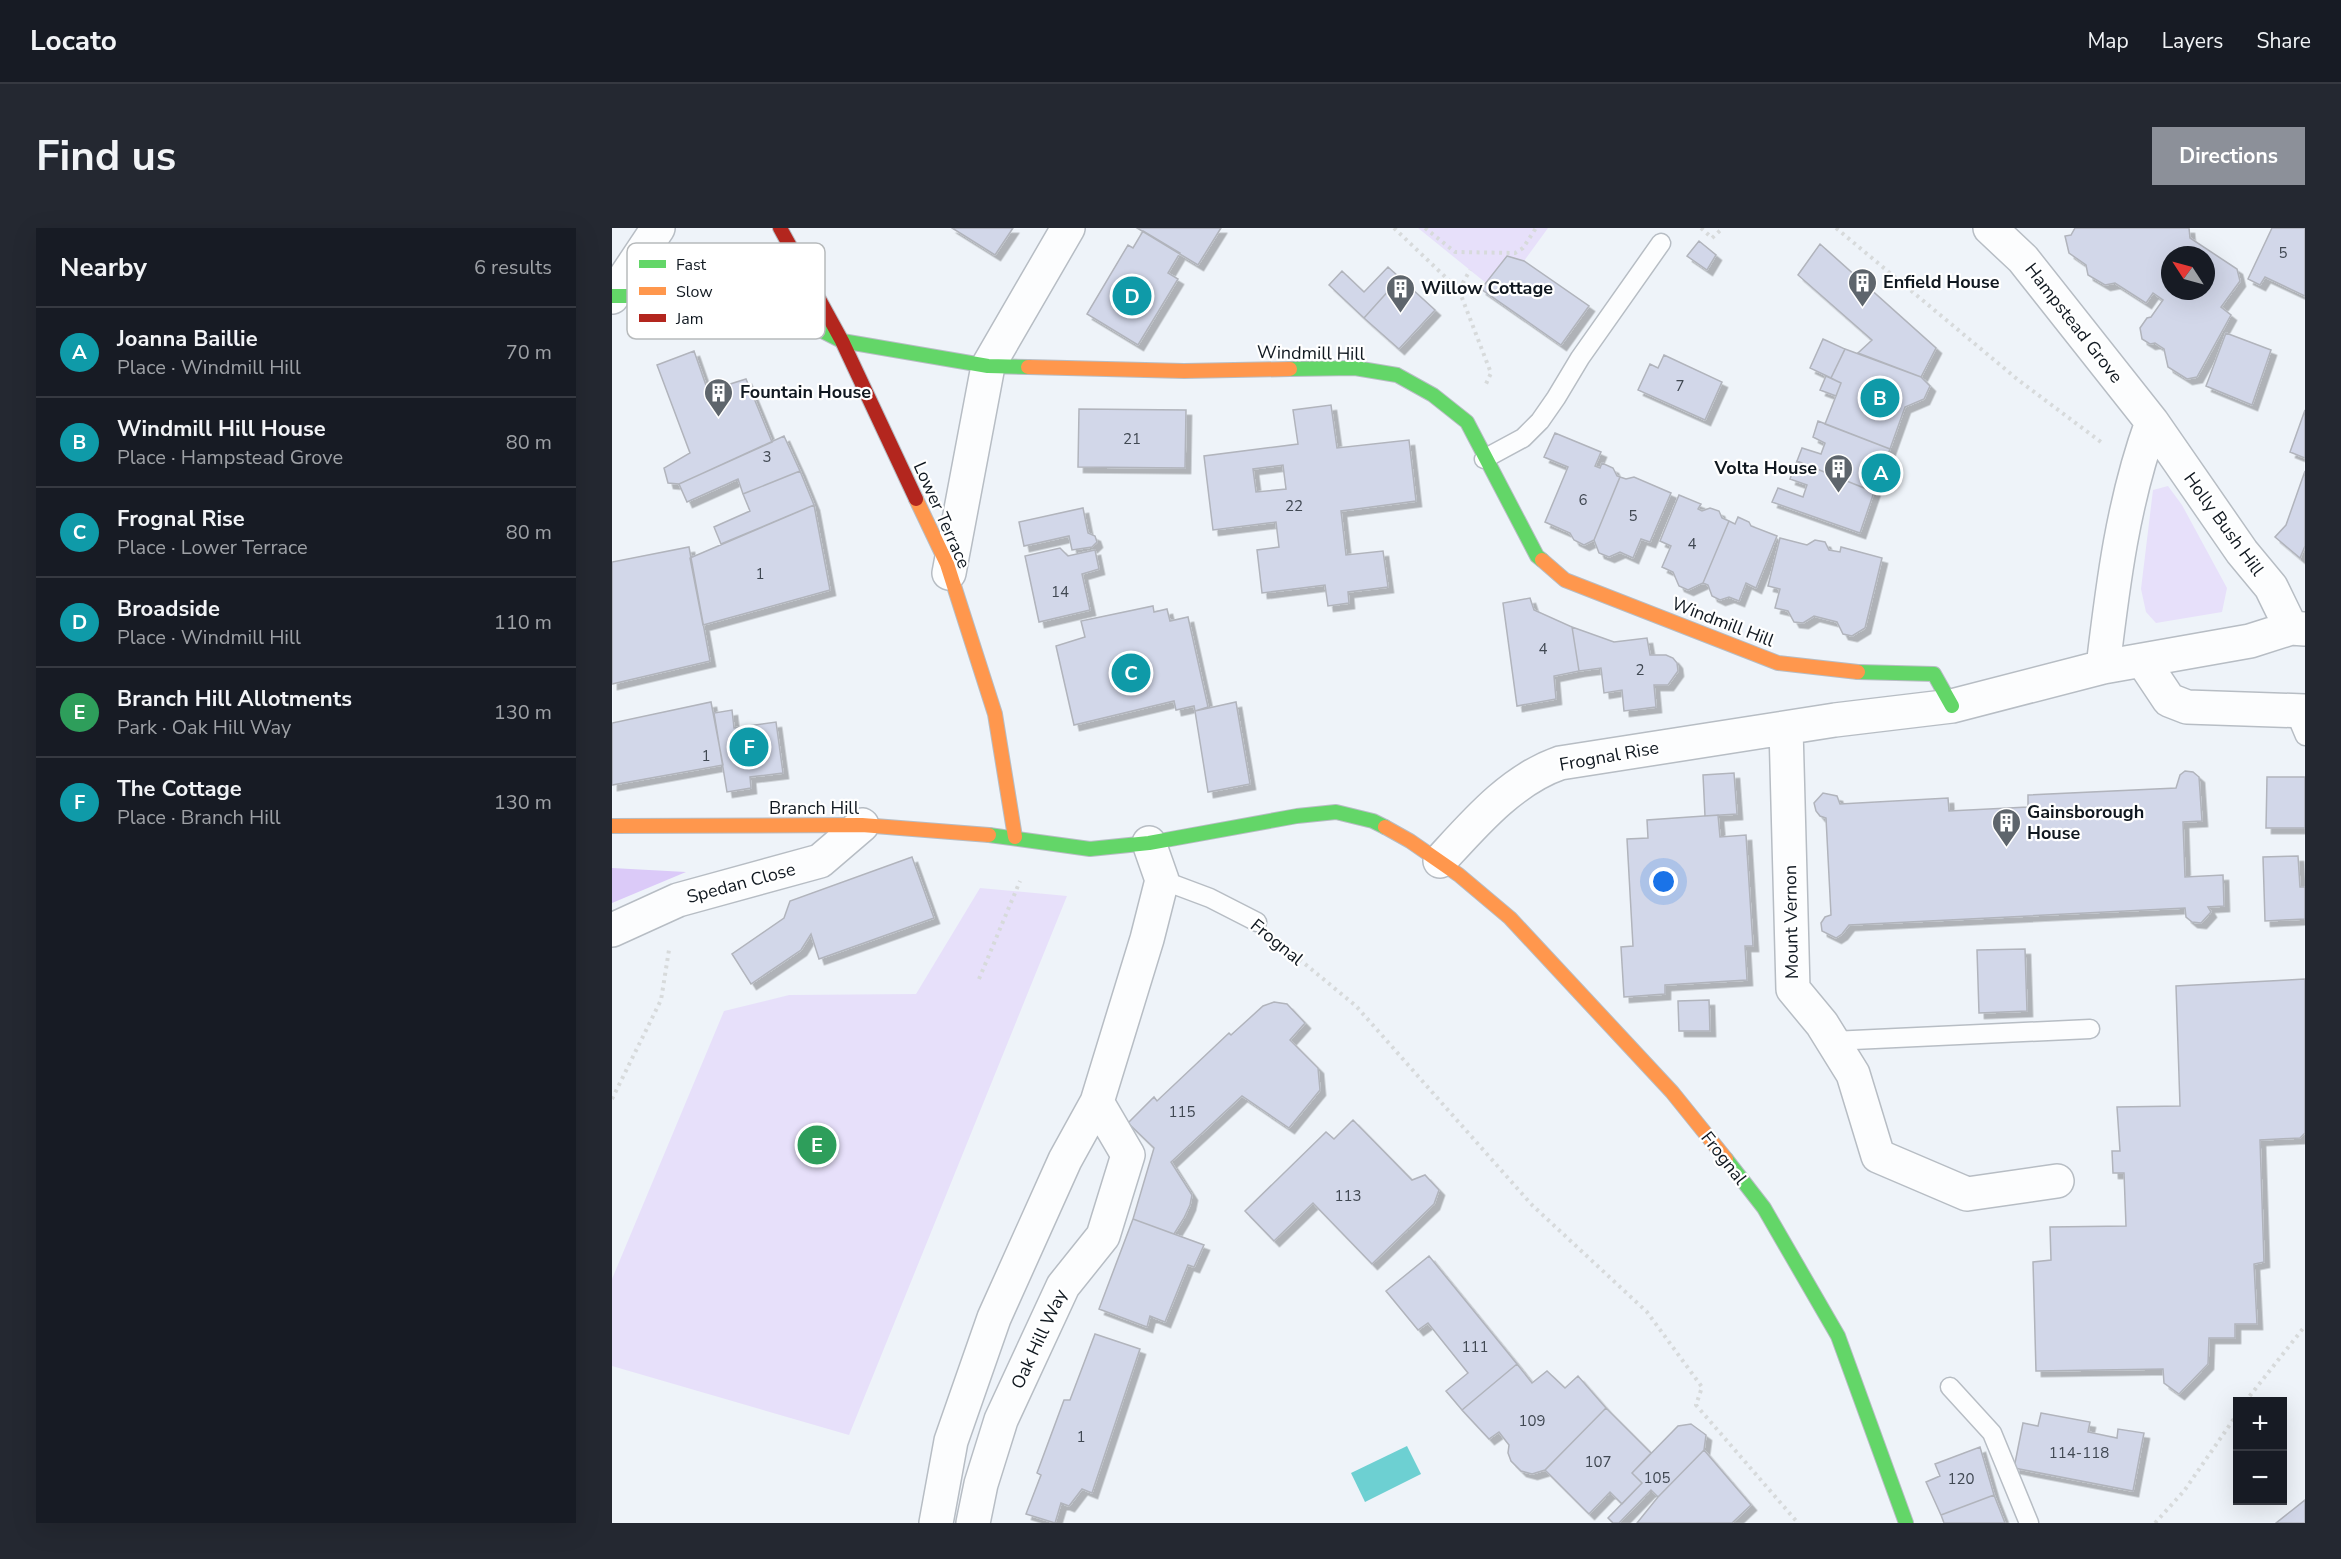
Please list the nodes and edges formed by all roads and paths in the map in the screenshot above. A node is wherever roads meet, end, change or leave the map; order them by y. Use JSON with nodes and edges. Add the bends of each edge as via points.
{"nodes":[{"id":1,"x":658,"y":228,"type":"edge"},
{"id":2,"x":780,"y":228,"type":"edge"},
{"id":3,"x":1068,"y":228,"type":"edge"},
{"id":4,"x":1394,"y":228,"type":"edge"},
{"id":5,"x":1425,"y":228,"type":"edge"},
{"id":6,"x":1701,"y":228,"type":"edge"},
{"id":7,"x":1723,"y":228,"type":"edge"},
{"id":8,"x":1836,"y":228,"type":"edge"},
{"id":9,"x":1990,"y":228,"type":"edge"},
{"id":10,"x":1534,"y":229,"type":"edge"},
{"id":11,"x":648,"y":243,"type":"edge"},
{"id":12,"x":788,"y":243,"type":"edge"},
{"id":13,"x":1661,"y":243,"type":"dead end"},
{"id":14,"x":1470,"y":270,"type":"dead end"},
{"id":15,"x":627,"y":274,"type":"edge"},
{"id":16,"x":1459,"y":290,"type":"junction"},
{"id":17,"x":612,"y":296,"type":"edge"},
{"id":18,"x":825,"y":309,"type":"edge"},
{"id":19,"x":825,"y":332,"type":"edge"},
{"id":20,"x":842,"y":340,"type":"junction"},
{"id":21,"x":988,"y":366,"type":"junction"},
{"id":22,"x":1467,"y":422,"type":"junction"},
{"id":23,"x":2152,"y":422,"type":"junction"},
{"id":24,"x":2089,"y":433,"type":"dead end"},
{"id":25,"x":1484,"y":459,"type":"junction"},
{"id":26,"x":949,"y":573,"type":"junction"},
{"id":27,"x":2298,"y":629,"type":"edge"},
{"id":28,"x":2143,"y":661,"type":"junction"},
{"id":29,"x":2103,"y":667,"type":"junction"},
{"id":30,"x":1952,"y":706,"type":"junction"},
{"id":31,"x":2302,"y":719,"type":"edge"},
{"id":32,"x":1786,"y":728,"type":"junction"},
{"id":33,"x":862,"y":825,"type":"junction"},
{"id":34,"x":612,"y":826,"type":"edge"},
{"id":35,"x":1015,"y":837,"type":"junction"},
{"id":36,"x":1036,"y":841,"type":"junction"},
{"id":37,"x":1149,"y":843,"type":"junction"},
{"id":38,"x":1440,"y":861,"type":"junction"},
{"id":39,"x":1162,"y":880,"type":"junction"},
{"id":40,"x":678,"y":900,"type":"junction"},
{"id":41,"x":1257,"y":922,"type":"joint"},
{"id":42,"x":612,"y":930,"type":"edge"},
{"id":43,"x":979,"y":979,"type":"dead end"},
{"id":44,"x":2090,"y":1029,"type":"dead end"},
{"id":45,"x":1832,"y":1041,"type":"junction"},
{"id":46,"x":612,"y":1099,"type":"edge"},
{"id":47,"x":1097,"y":1102,"type":"junction"},
{"id":48,"x":2057,"y":1181,"type":"dead end"},
{"id":49,"x":2305,"y":1326,"type":"edge"},
{"id":50,"x":1950,"y":1386,"type":"dead end"},
{"id":51,"x":2248,"y":1397,"type":"edge"},
{"id":52,"x":2233,"y":1420,"type":"edge"},
{"id":53,"x":936,"y":1523,"type":"edge"},
{"id":54,"x":973,"y":1523,"type":"edge"},
{"id":55,"x":1798,"y":1523,"type":"edge"},
{"id":56,"x":1906,"y":1523,"type":"edge"},
{"id":57,"x":2029,"y":1523,"type":"edge"},
{"id":58,"x":2155,"y":1523,"type":"edge"}],
"edges":[{"from":1,"to":11,"type":"street"},
{"from":2,"to":12,"type":"street","name":"Lower Terrace"},
{"from":3,"to":21,"type":"street"},
{"from":4,"to":16,"type":"path"},
{"from":5,"to":10,"type":"path","via":[[1455,252],[1515,253],[1523,248]]},
{"from":6,"to":7,"type":"path","via":[[1712,238]]},
{"from":8,"to":24,"type":"path"},
{"from":9,"to":23,"type":"street","name":"Hampstead Grove","via":[[2023,259]]},
{"from":13,"to":25,"type":"lane","via":[[1540,421],[1523,438]]},
{"from":14,"to":16,"type":"path"},
{"from":15,"to":17,"type":"street"},
{"from":16,"to":22,"type":"path","via":[[1491,373]]},
{"from":18,"to":20,"type":"street","name":"Lower Terrace"},
{"from":19,"to":20,"type":"street","name":"Windmill Hill"},
{"from":20,"to":21,"type":"street","name":"Windmill Hill"},
{"from":20,"to":26,"type":"street","name":"Lower Terrace"},
{"from":21,"to":22,"type":"street","name":"Windmill Hill","via":[[1184,371],[1354,368],[1397,375]]},
{"from":21,"to":26,"type":"street"},
{"from":22,"to":25,"type":"street","name":"Windmill Hill"},
{"from":23,"to":27,"type":"street","name":"Holly Bush Hill"},
{"from":23,"to":29,"type":"street","via":[[2139,460],[2116,562]]},
{"from":25,"to":30,"type":"street","name":"Windmill Hill","via":[[1536,556],[1565,580],[1778,663],[1837,671],[1934,674]]},
{"from":26,"to":35,"type":"street","name":"Lower Terrace","via":[[995,714]]},
{"from":27,"to":28,"type":"street","name":"Holly Bush Hill"},
{"from":28,"to":29,"type":"street","name":"Holly Bush Hill"},
{"from":28,"to":31,"type":"street","via":[[2169,700],[2187,707]]},
{"from":29,"to":30,"type":"street","name":"Frognal Rise"},
{"from":30,"to":32,"type":"street","name":"Frognal Rise"},
{"from":32,"to":38,"type":"street","name":"Frognal Rise","via":[[1543,768],[1479,819]]},
{"from":32,"to":45,"type":"street","name":"Mount Vernon","via":[[1793,989]]},
{"from":33,"to":34,"type":"street","name":"Branch Hill"},
{"from":33,"to":35,"type":"street","name":"Branch Hill"},
{"from":33,"to":40,"type":"street","name":"Spedan Close","via":[[820,861]]},
{"from":35,"to":36,"type":"street"},
{"from":36,"to":37,"type":"street","via":[[1090,849]]},
{"from":36,"to":43,"type":"path"},
{"from":37,"to":38,"type":"street","via":[[1336,812],[1372,821]]},
{"from":37,"to":39,"type":"street"},
{"from":38,"to":56,"type":"street","name":"Frognal","via":[[1510,918],[1672,1092],[1764,1208],[1838,1336]]},
{"from":39,"to":41,"type":"lane","name":"Frognal"},
{"from":39,"to":47,"type":"street"},
{"from":40,"to":42,"type":"street","name":"Spedan Close"},
{"from":40,"to":46,"type":"path","via":[[661,999]]},
{"from":41,"to":55,"type":"path","name":"Frognal","via":[[1356,1006],[1532,1205],[1647,1312],[1702,1388],[1696,1405]]},
{"from":44,"to":45,"type":"lane"},
{"from":45,"to":48,"type":"street","name":"Mount Vernon","via":[[1853,1074],[1878,1156],[1967,1194]]},
{"from":47,"to":53,"type":"street","via":[[1065,1160],[994,1318],[951,1441]]},
{"from":47,"to":54,"type":"street","name":"Oak Hill Way","via":[[1128,1155],[1103,1236],[1063,1286],[1001,1420]]},
{"from":49,"to":51,"type":"path"},
{"from":50,"to":57,"type":"lane","via":[[1992,1433]]},
{"from":52,"to":58,"type":"path","via":[[2184,1491]]}]}
